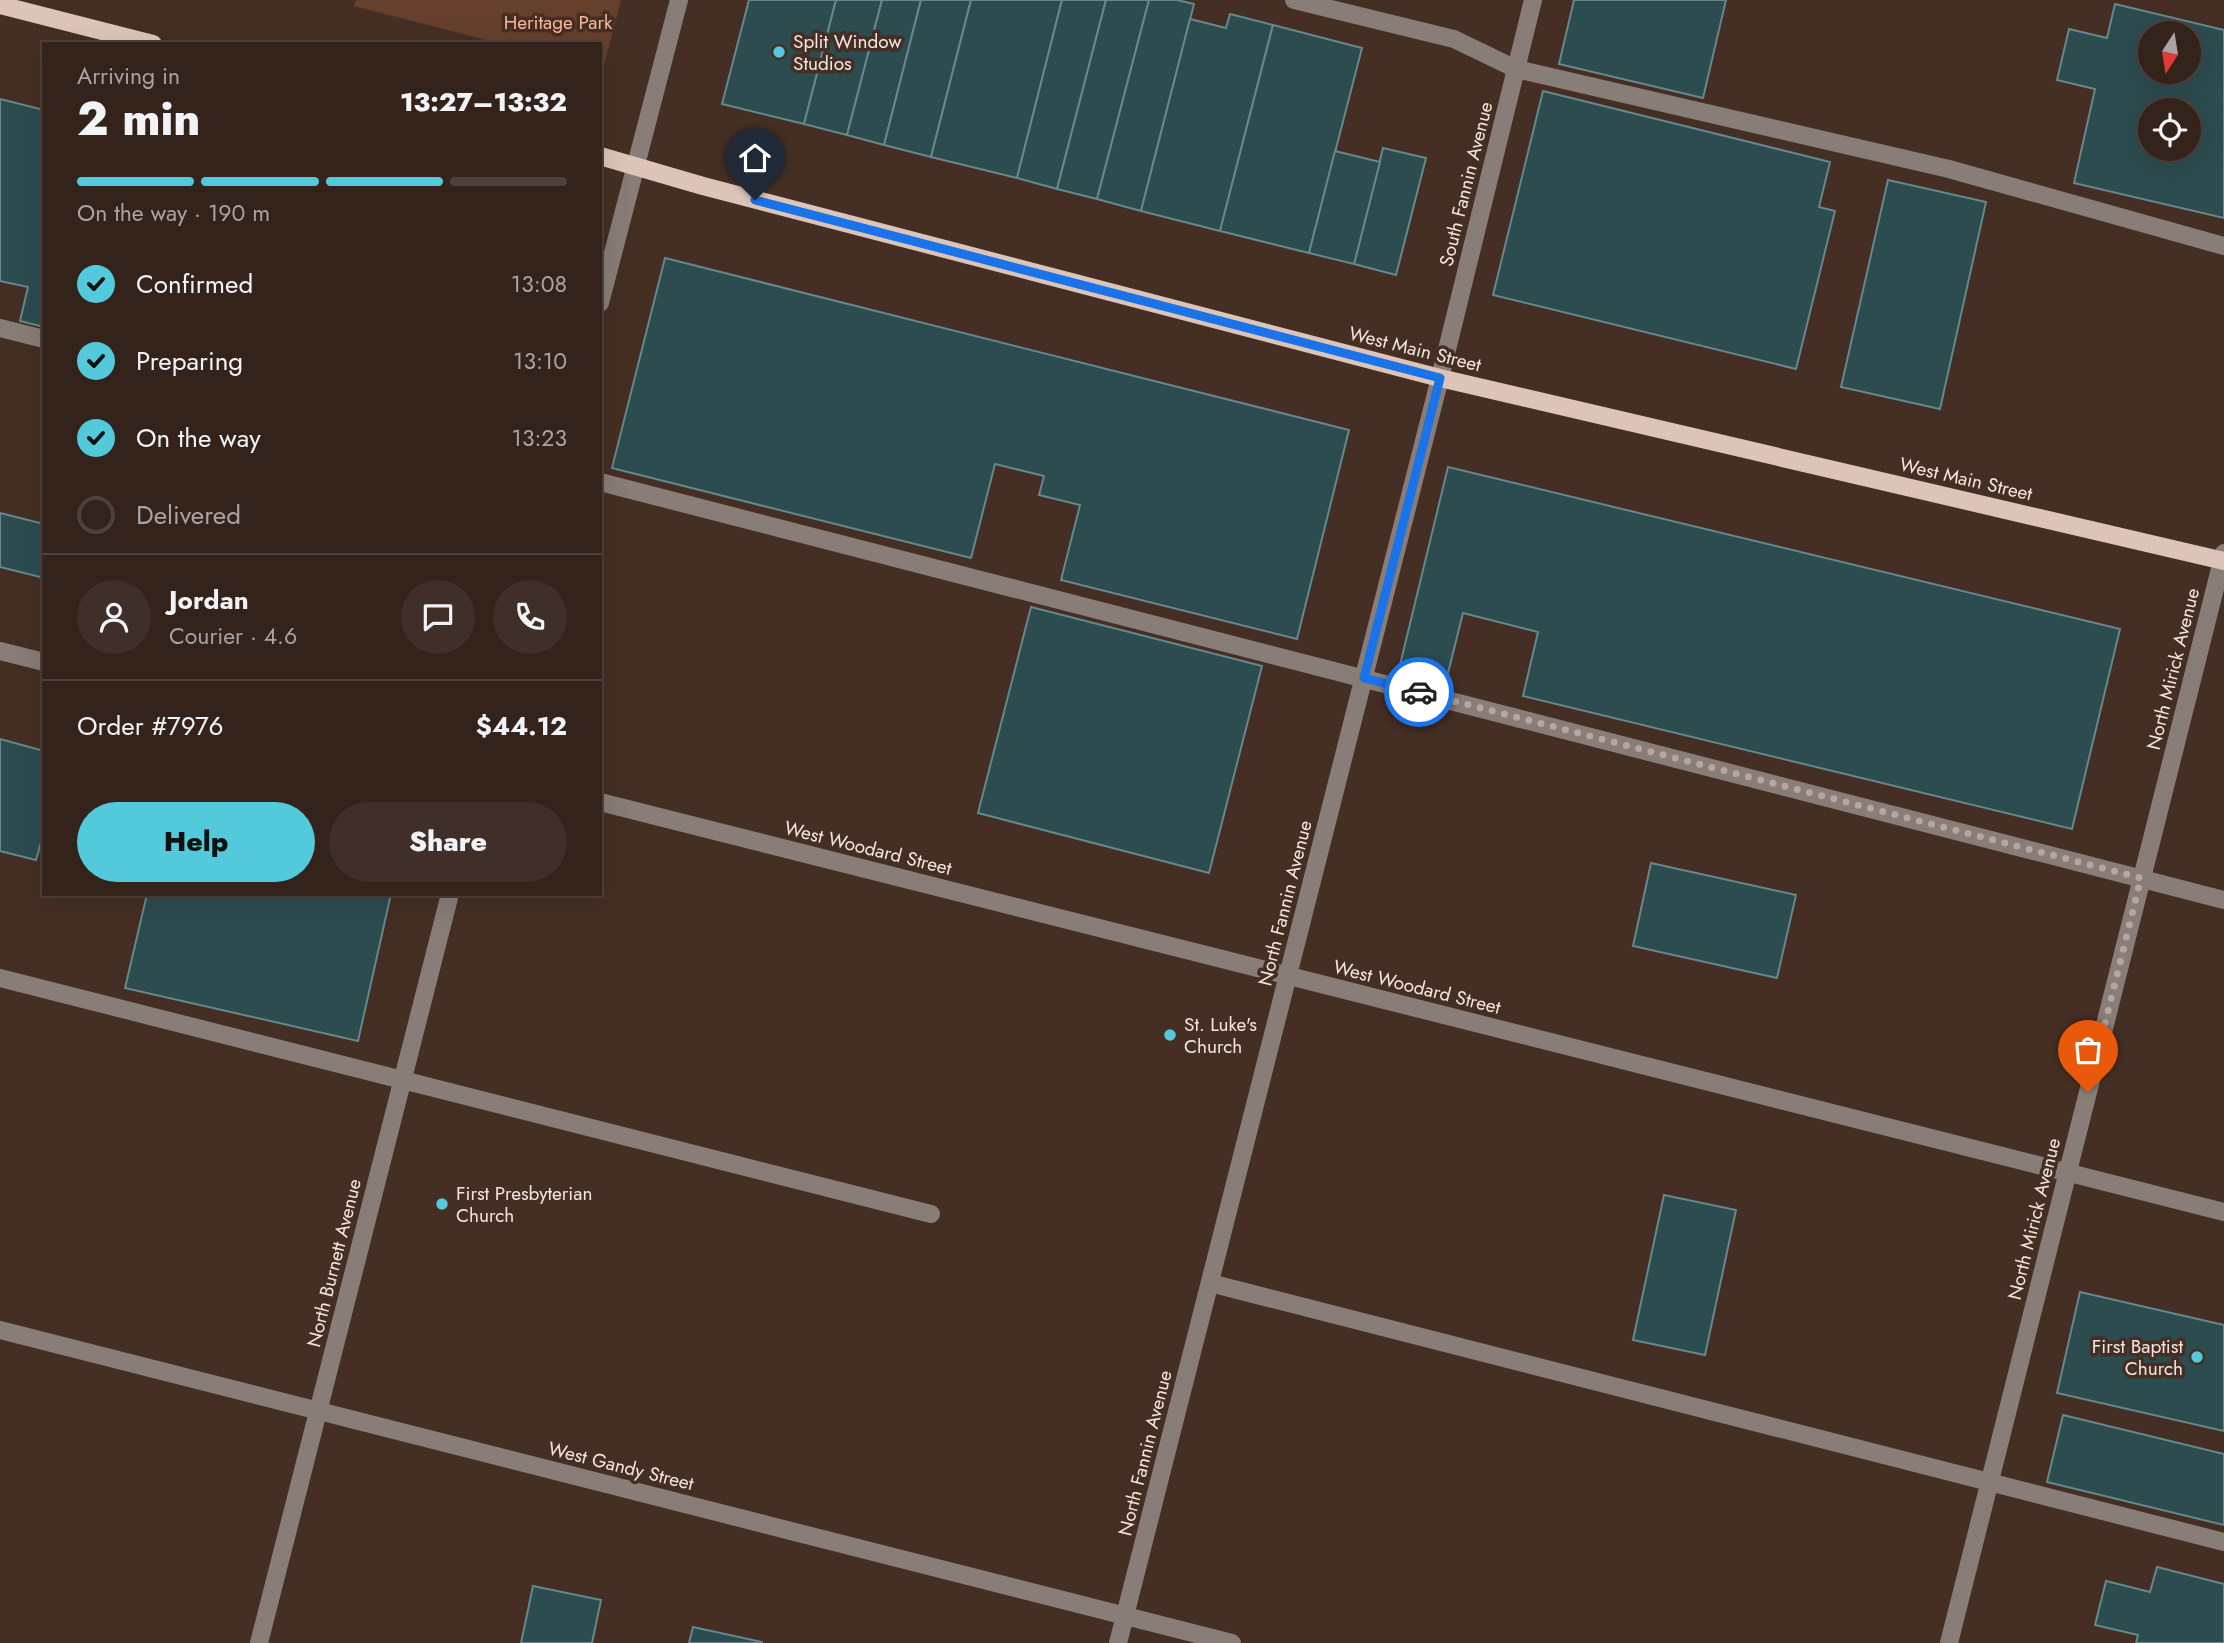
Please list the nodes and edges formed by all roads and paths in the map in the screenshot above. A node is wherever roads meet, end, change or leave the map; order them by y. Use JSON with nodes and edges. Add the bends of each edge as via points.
{"nodes":[{"id":1,"x":679,"y":0,"type":"edge"},
{"id":2,"x":1294,"y":0,"type":"edge"},
{"id":3,"x":1533,"y":0,"type":"edge"},
{"id":4,"x":0,"y":5,"type":"edge"},
{"id":5,"x":145,"y":42,"type":"edge"},
{"id":6,"x":1516,"y":69,"type":"junction"},
{"id":7,"x":602,"y":156,"type":"edge"},
{"id":8,"x":636,"y":165,"type":"junction"},
{"id":9,"x":2224,"y":246,"type":"edge"},
{"id":10,"x":602,"y":295,"type":"edge"},
{"id":11,"x":0,"y":328,"type":"edge"},
{"id":12,"x":42,"y":338,"type":"edge"},
{"id":13,"x":1440,"y":378,"type":"junction"},
{"id":14,"x":602,"y":483,"type":"edge"},
{"id":15,"x":2223,"y":558,"type":"edge"},
{"id":16,"x":0,"y":651,"type":"edge"},
{"id":17,"x":42,"y":662,"type":"edge"},
{"id":18,"x":1364,"y":678,"type":"junction"},
{"id":19,"x":602,"y":803,"type":"edge"},
{"id":20,"x":2141,"y":878,"type":"junction"},
{"id":21,"x":449,"y":896,"type":"edge"},
{"id":22,"x":2224,"y":900,"type":"edge"},
{"id":23,"x":1288,"y":975,"type":"junction"},
{"id":24,"x":0,"y":978,"type":"edge"},
{"id":25,"x":402,"y":1081,"type":"junction"},
{"id":26,"x":2068,"y":1172,"type":"junction"},
{"id":27,"x":2224,"y":1212,"type":"edge"},
{"id":28,"x":931,"y":1214,"type":"dead end"},
{"id":29,"x":1210,"y":1283,"type":"junction"},
{"id":30,"x":0,"y":1330,"type":"edge"},
{"id":31,"x":318,"y":1411,"type":"junction"},
{"id":32,"x":1990,"y":1482,"type":"junction"},
{"id":33,"x":2224,"y":1542,"type":"edge"},
{"id":34,"x":1125,"y":1616,"type":"junction"},
{"id":35,"x":259,"y":1643,"type":"edge"},
{"id":36,"x":1118,"y":1643,"type":"edge"},
{"id":37,"x":1233,"y":1643,"type":"edge"},
{"id":38,"x":1949,"y":1643,"type":"edge"}],
"edges":[{"from":1,"to":8,"type":"street"},
{"from":2,"to":6,"type":"street","via":[[1454,39]]},
{"from":3,"to":6,"type":"street","name":"South Fannin Avenue"},
{"from":4,"to":5,"type":"main road"},
{"from":6,"to":9,"type":"street","via":[[1950,169]]},
{"from":6,"to":13,"type":"street","name":"South Fannin Avenue"},
{"from":7,"to":8,"type":"main road","name":"West Main Street"},
{"from":8,"to":10,"type":"street"},
{"from":8,"to":13,"type":"main road","name":"West Main Street"},
{"from":11,"to":12,"type":"street"},
{"from":13,"to":15,"type":"main road","name":"West Main Street"},
{"from":13,"to":18,"type":"street","name":"North Fannin Avenue"},
{"from":14,"to":18,"type":"street"},
{"from":15,"to":20,"type":"street","name":"North Mirick Avenue"},
{"from":16,"to":17,"type":"street"},
{"from":18,"to":20,"type":"street"},
{"from":18,"to":23,"type":"street","name":"North Fannin Avenue"},
{"from":19,"to":23,"type":"street","name":"West Woodard Street"},
{"from":20,"to":22,"type":"street"},
{"from":20,"to":26,"type":"street","name":"North Mirick Avenue"},
{"from":21,"to":25,"type":"street","name":"North Burnett Avenue"},
{"from":23,"to":26,"type":"street","name":"West Woodard Street"},
{"from":23,"to":29,"type":"street","name":"North Fannin Avenue"},
{"from":24,"to":25,"type":"street"},
{"from":25,"to":28,"type":"street"},
{"from":25,"to":31,"type":"street","name":"North Burnett Avenue"},
{"from":26,"to":27,"type":"street","name":"West Woodard Street"},
{"from":26,"to":32,"type":"street","name":"North Mirick Avenue"},
{"from":29,"to":32,"type":"street"},
{"from":29,"to":34,"type":"street","name":"North Fannin Avenue"},
{"from":30,"to":31,"type":"street","name":"West Gandy Street"},
{"from":31,"to":34,"type":"street","name":"West Gandy Street"},
{"from":31,"to":35,"type":"street","name":"North Burnett Avenue"},
{"from":32,"to":33,"type":"street"},
{"from":32,"to":38,"type":"street","name":"North Mirick Avenue"},
{"from":34,"to":36,"type":"street","name":"North Fannin Avenue"},
{"from":34,"to":37,"type":"street","name":"West Gandy Street"}]}
